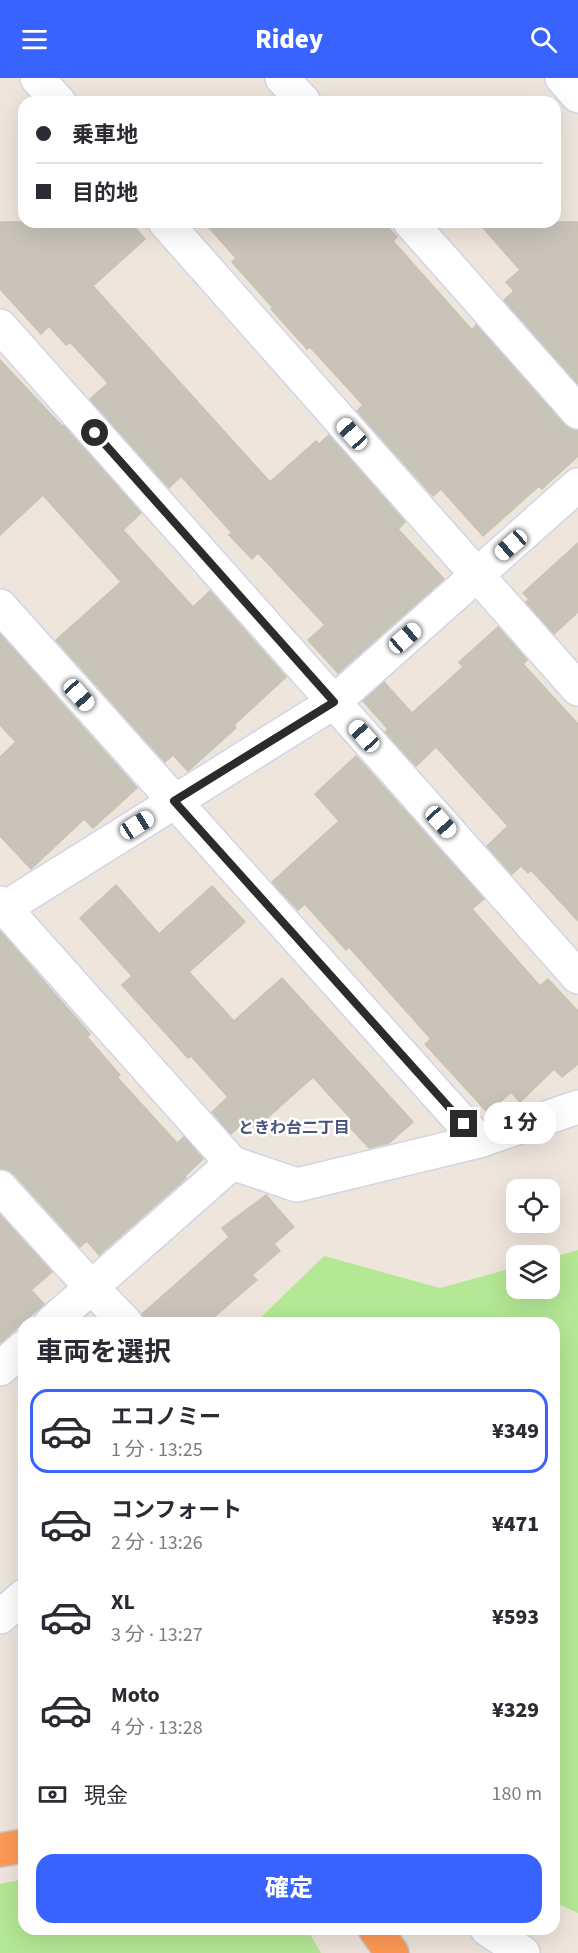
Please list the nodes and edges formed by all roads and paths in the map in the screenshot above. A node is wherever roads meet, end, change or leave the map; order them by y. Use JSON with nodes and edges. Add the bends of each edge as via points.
{"nodes":[{"id":1,"x":37,"y":78,"type":"edge"},
{"id":2,"x":282,"y":78,"type":"edge"},
{"id":3,"x":562,"y":78,"type":"edge"},
{"id":4,"x":54,"y":96,"type":"edge"},
{"id":5,"x":298,"y":96,"type":"edge"},
{"id":6,"x":578,"y":96,"type":"edge"},
{"id":7,"x":170,"y":228,"type":"edge"},
{"id":8,"x":415,"y":228,"type":"edge"},
{"id":9,"x":0,"y":326,"type":"edge"},
{"id":10,"x":578,"y":412,"type":"edge"},
{"id":11,"x":578,"y":485,"type":"edge"},
{"id":12,"x":477,"y":574,"type":"junction"},
{"id":13,"x":0,"y":606,"type":"edge"},
{"id":14,"x":578,"y":688,"type":"edge"},
{"id":15,"x":334,"y":702,"type":"junction"},
{"id":16,"x":174,"y":801,"type":"junction"},
{"id":17,"x":2,"y":908,"type":"edge"},
{"id":18,"x":578,"y":977,"type":"edge"},
{"id":19,"x":578,"y":1107,"type":"edge"},
{"id":20,"x":479,"y":1141,"type":"junction"},
{"id":21,"x":232,"y":1163,"type":"junction"},
{"id":22,"x":0,"y":1187,"type":"edge"},
{"id":23,"x":91,"y":1287,"type":"junction"},
{"id":24,"x":58,"y":1317,"type":"edge"},
{"id":25,"x":120,"y":1317,"type":"edge"},
{"id":26,"x":18,"y":1352,"type":"edge"},
{"id":27,"x":0,"y":1369,"type":"edge"},
{"id":28,"x":18,"y":1601,"type":"edge"},
{"id":29,"x":0,"y":1617,"type":"edge"},
{"id":30,"x":18,"y":1847,"type":"edge"},
{"id":31,"x":0,"y":1850,"type":"edge"},
{"id":32,"x":379,"y":1935,"type":"edge"},
{"id":33,"x":496,"y":1935,"type":"edge"},
{"id":34,"x":392,"y":1953,"type":"edge"},
{"id":35,"x":523,"y":1953,"type":"edge"}],
"edges":[{"from":1,"to":4,"type":"street"},
{"from":2,"to":5,"type":"street"},
{"from":3,"to":6,"type":"street"},
{"from":7,"to":12,"type":"street"},
{"from":8,"to":10,"type":"street"},
{"from":9,"to":15,"type":"street"},
{"from":11,"to":12,"type":"street"},
{"from":12,"to":14,"type":"street"},
{"from":12,"to":15,"type":"street"},
{"from":13,"to":16,"type":"street"},
{"from":15,"to":16,"type":"street"},
{"from":15,"to":18,"type":"street"},
{"from":16,"to":17,"type":"street"},
{"from":16,"to":20,"type":"street"},
{"from":17,"to":21,"type":"street"},
{"from":19,"to":20,"type":"street"},
{"from":20,"to":21,"type":"street","via":[[297,1185]]},
{"from":21,"to":23,"type":"street"},
{"from":22,"to":23,"type":"street"},
{"from":23,"to":24,"type":"street"},
{"from":23,"to":25,"type":"street"},
{"from":26,"to":27,"type":"street"},
{"from":28,"to":29,"type":"street"},
{"from":30,"to":31,"type":"highway"},
{"from":32,"to":34,"type":"highway"},
{"from":33,"to":35,"type":"street"}]}
